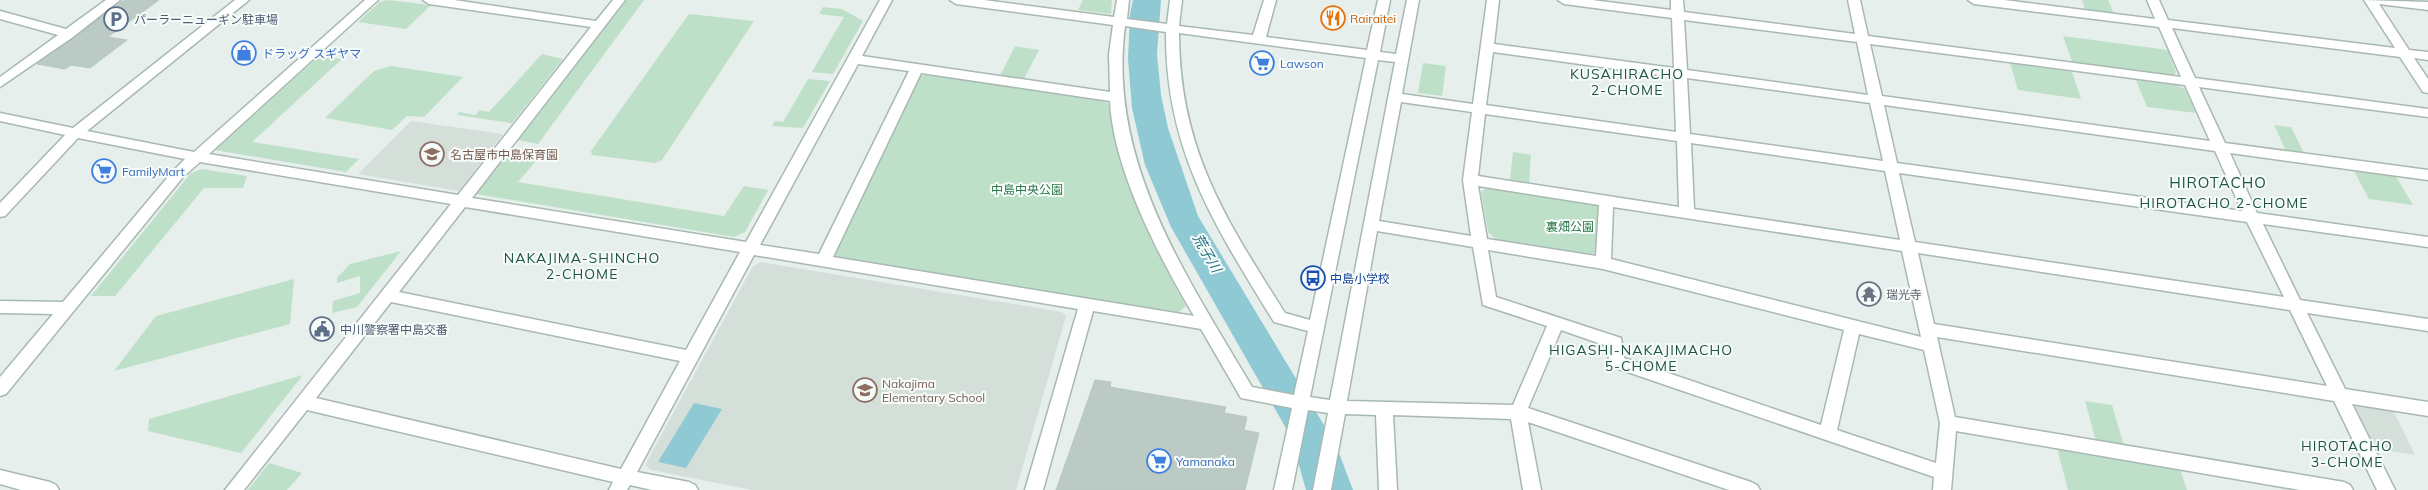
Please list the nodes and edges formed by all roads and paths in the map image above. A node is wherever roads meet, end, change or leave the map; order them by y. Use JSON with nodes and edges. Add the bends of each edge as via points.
{"nodes":[{"id":1,"x":114,"y":0,"type":"edge"},
{"id":2,"x":243,"y":0,"type":"edge"},
{"id":3,"x":372,"y":0,"type":"edge"},
{"id":4,"x":429,"y":0,"type":"edge"},
{"id":5,"x":620,"y":0,"type":"edge"},
{"id":6,"x":886,"y":0,"type":"edge"},
{"id":7,"x":956,"y":0,"type":"edge"},
{"id":8,"x":1122,"y":0,"type":"edge"},
{"id":9,"x":1176,"y":0,"type":"edge"},
{"id":10,"x":1270,"y":0,"type":"edge"},
{"id":11,"x":1384,"y":0,"type":"edge"},
{"id":12,"x":1413,"y":0,"type":"edge"},
{"id":13,"x":1493,"y":0,"type":"edge"},
{"id":14,"x":1564,"y":0,"type":"edge"},
{"id":15,"x":1677,"y":0,"type":"edge"},
{"id":16,"x":1854,"y":0,"type":"edge"},
{"id":17,"x":1974,"y":0,"type":"edge"},
{"id":18,"x":2153,"y":0,"type":"edge"},
{"id":19,"x":2372,"y":0,"type":"edge"},
{"id":20,"x":2428,"y":6,"type":"edge"},
{"id":21,"x":0,"y":15,"type":"edge"},
{"id":22,"x":1678,"y":15,"type":"junction"},
{"id":23,"x":1121,"y":22,"type":"junction"},
{"id":24,"x":2163,"y":23,"type":"junction"},
{"id":25,"x":600,"y":24,"type":"junction"},
{"id":26,"x":1170,"y":29,"type":"junction"},
{"id":27,"x":68,"y":34,"type":"junction"},
{"id":28,"x":1863,"y":39,"type":"junction"},
{"id":29,"x":1258,"y":41,"type":"junction"},
{"id":30,"x":1488,"y":47,"type":"junction"},
{"id":31,"x":2404,"y":53,"type":"junction"},
{"id":32,"x":1373,"y":55,"type":"junction"},
{"id":33,"x":2428,"y":56,"type":"edge"},
{"id":34,"x":853,"y":59,"type":"junction"},
{"id":35,"x":1402,"y":59,"type":"junction"},
{"id":36,"x":917,"y":68,"type":"junction"},
{"id":37,"x":1680,"y":73,"type":"junction"},
{"id":38,"x":2190,"y":82,"type":"junction"},
{"id":39,"x":0,"y":83,"type":"edge"},
{"id":40,"x":2428,"y":89,"type":"edge"},
{"id":41,"x":1115,"y":97,"type":"junction"},
{"id":42,"x":1395,"y":97,"type":"junction"},
{"id":43,"x":1877,"y":100,"type":"junction"},
{"id":44,"x":1480,"y":108,"type":"junction"},
{"id":45,"x":2428,"y":113,"type":"edge"},
{"id":46,"x":0,"y":116,"type":"edge"},
{"id":47,"x":74,"y":134,"type":"junction"},
{"id":48,"x":1683,"y":136,"type":"junction"},
{"id":49,"x":2220,"y":146,"type":"junction"},
{"id":50,"x":196,"y":157,"type":"junction"},
{"id":51,"x":1892,"y":165,"type":"junction"},
{"id":52,"x":2428,"y":175,"type":"edge"},
{"id":53,"x":1470,"y":180,"type":"junction"},
{"id":54,"x":461,"y":201,"type":"junction"},
{"id":55,"x":1606,"y":201,"type":"junction"},
{"id":56,"x":0,"y":212,"type":"edge"},
{"id":57,"x":1687,"y":213,"type":"junction"},
{"id":58,"x":2252,"y":217,"type":"junction"},
{"id":59,"x":1371,"y":224,"type":"junction"},
{"id":60,"x":2428,"y":242,"type":"edge"},
{"id":61,"x":1480,"y":243,"type":"junction"},
{"id":62,"x":1909,"y":246,"type":"junction"},
{"id":63,"x":750,"y":250,"type":"junction"},
{"id":64,"x":823,"y":262,"type":"junction"},
{"id":65,"x":1604,"y":263,"type":"junction"},
{"id":66,"x":387,"y":295,"type":"junction"},
{"id":67,"x":1087,"y":304,"type":"junction"},
{"id":68,"x":2296,"y":305,"type":"junction"},
{"id":69,"x":0,"y":307,"type":"edge"},
{"id":70,"x":68,"y":308,"type":"junction"},
{"id":71,"x":1556,"y":323,"type":"junction"},
{"id":72,"x":1206,"y":324,"type":"junction"},
{"id":73,"x":2428,"y":325,"type":"edge"},
{"id":74,"x":1316,"y":327,"type":"junction"},
{"id":75,"x":1853,"y":327,"type":"junction"},
{"id":76,"x":1927,"y":329,"type":"junction"},
{"id":77,"x":1931,"y":346,"type":"junction"},
{"id":78,"x":691,"y":357,"type":"junction"},
{"id":79,"x":0,"y":390,"type":"edge"},
{"id":80,"x":2340,"y":395,"type":"junction"},
{"id":81,"x":303,"y":402,"type":"junction"},
{"id":82,"x":1301,"y":403,"type":"junction"},
{"id":83,"x":1330,"y":407,"type":"junction"},
{"id":84,"x":1384,"y":409,"type":"junction"},
{"id":85,"x":2428,"y":409,"type":"edge"},
{"id":86,"x":1518,"y":412,"type":"junction"},
{"id":87,"x":1948,"y":423,"type":"junction"},
{"id":88,"x":1827,"y":434,"type":"junction"},
{"id":89,"x":1944,"y":473,"type":"junction"},
{"id":90,"x":0,"y":477,"type":"edge"},
{"id":91,"x":622,"y":484,"type":"edge"},
{"id":92,"x":50,"y":490,"type":"edge"},
{"id":93,"x":234,"y":490,"type":"edge"},
{"id":94,"x":689,"y":490,"type":"edge"},
{"id":95,"x":1034,"y":490,"type":"edge"},
{"id":96,"x":1283,"y":490,"type":"edge"},
{"id":97,"x":1322,"y":490,"type":"edge"},
{"id":98,"x":1388,"y":490,"type":"edge"},
{"id":99,"x":1532,"y":490,"type":"edge"},
{"id":100,"x":1750,"y":490,"type":"edge"},
{"id":101,"x":1942,"y":490,"type":"edge"},
{"id":102,"x":2344,"y":490,"type":"edge"},
{"id":103,"x":2386,"y":490,"type":"edge"}],
"edges":[{"from":1,"to":27,"type":"street"},
{"from":2,"to":47,"type":"street"},
{"from":3,"to":50,"type":"street"},
{"from":4,"to":25,"type":"street"},
{"from":5,"to":25,"type":"street"},
{"from":6,"to":34,"type":"street"},
{"from":7,"to":23,"type":"street"},
{"from":8,"to":23,"type":"street"},
{"from":9,"to":26,"type":"street"},
{"from":10,"to":29,"type":"street"},
{"from":11,"to":32,"type":"street"},
{"from":12,"to":35,"type":"street"},
{"from":13,"to":30,"type":"street"},
{"from":14,"to":22,"type":"street"},
{"from":15,"to":22,"type":"street"},
{"from":16,"to":28,"type":"street"},
{"from":17,"to":24,"type":"street"},
{"from":18,"to":24,"type":"street"},
{"from":19,"to":20,"type":"street"},
{"from":19,"to":31,"type":"street"},
{"from":21,"to":27,"type":"street"},
{"from":22,"to":28,"type":"street"},
{"from":22,"to":37,"type":"street"},
{"from":23,"to":26,"type":"street"},
{"from":23,"to":41,"type":"street","via":[[1113,59]]},
{"from":24,"to":31,"type":"street"},
{"from":24,"to":38,"type":"street"},
{"from":25,"to":54,"type":"street"},
{"from":26,"to":29,"type":"street"},
{"from":26,"to":74,"type":"street","via":[[1178,103],[1195,166],[1225,230],[1280,318]]},
{"from":27,"to":39,"type":"street"},
{"from":28,"to":38,"type":"street"},
{"from":28,"to":43,"type":"street"},
{"from":29,"to":32,"type":"street"},
{"from":30,"to":37,"type":"street"},
{"from":30,"to":44,"type":"street"},
{"from":31,"to":33,"type":"street"},
{"from":31,"to":40,"type":"street"},
{"from":32,"to":35,"type":"street"},
{"from":32,"to":74,"type":"street"},
{"from":34,"to":36,"type":"street"},
{"from":34,"to":63,"type":"street"},
{"from":35,"to":42,"type":"street"},
{"from":36,"to":41,"type":"street"},
{"from":36,"to":64,"type":"street"},
{"from":37,"to":43,"type":"street"},
{"from":37,"to":48,"type":"street"},
{"from":38,"to":45,"type":"street"},
{"from":38,"to":49,"type":"street"},
{"from":41,"to":72,"type":"street","via":[[1135,183],[1168,258]]},
{"from":42,"to":44,"type":"street"},
{"from":42,"to":59,"type":"street"},
{"from":43,"to":49,"type":"street"},
{"from":43,"to":51,"type":"street"},
{"from":44,"to":48,"type":"street"},
{"from":44,"to":53,"type":"street"},
{"from":46,"to":47,"type":"street"},
{"from":47,"to":50,"type":"street","via":[[94,135]]},
{"from":47,"to":56,"type":"street"},
{"from":48,"to":51,"type":"street"},
{"from":48,"to":57,"type":"street"},
{"from":49,"to":52,"type":"street"},
{"from":49,"to":58,"type":"street"},
{"from":50,"to":54,"type":"street"},
{"from":50,"to":70,"type":"street","via":[[178,174]]},
{"from":51,"to":58,"type":"street"},
{"from":51,"to":62,"type":"street"},
{"from":53,"to":55,"type":"street"},
{"from":53,"to":61,"type":"street"},
{"from":54,"to":63,"type":"street"},
{"from":54,"to":66,"type":"street"},
{"from":55,"to":57,"type":"street"},
{"from":55,"to":65,"type":"street"},
{"from":57,"to":62,"type":"street"},
{"from":58,"to":60,"type":"street"},
{"from":58,"to":68,"type":"street"},
{"from":59,"to":61,"type":"street"},
{"from":59,"to":83,"type":"street"},
{"from":61,"to":65,"type":"street"},
{"from":61,"to":71,"type":"street","via":[[1489,301]]},
{"from":62,"to":68,"type":"street"},
{"from":62,"to":76,"type":"street"},
{"from":63,"to":64,"type":"street"},
{"from":63,"to":78,"type":"street"},
{"from":64,"to":67,"type":"street"},
{"from":65,"to":75,"type":"street"},
{"from":66,"to":78,"type":"street"},
{"from":66,"to":81,"type":"street"},
{"from":67,"to":72,"type":"street"},
{"from":67,"to":95,"type":"street"},
{"from":68,"to":73,"type":"street"},
{"from":68,"to":80,"type":"street"},
{"from":69,"to":70,"type":"street"},
{"from":70,"to":79,"type":"street"},
{"from":71,"to":86,"type":"street"},
{"from":71,"to":88,"type":"street","via":[[1615,342],[1616,362]]},
{"from":72,"to":82,"type":"street","via":[[1252,394]]},
{"from":74,"to":82,"type":"street"},
{"from":75,"to":77,"type":"street"},
{"from":75,"to":88,"type":"street"},
{"from":76,"to":77,"type":"street"},
{"from":76,"to":80,"type":"street"},
{"from":77,"to":87,"type":"street"},
{"from":78,"to":91,"type":"street"},
{"from":80,"to":85,"type":"street"},
{"from":80,"to":103,"type":"street"},
{"from":81,"to":91,"type":"street"},
{"from":81,"to":93,"type":"street"},
{"from":82,"to":83,"type":"street"},
{"from":82,"to":96,"type":"street"},
{"from":83,"to":84,"type":"street"},
{"from":83,"to":97,"type":"street","via":[[1333,430]]},
{"from":84,"to":86,"type":"street"},
{"from":84,"to":98,"type":"street"},
{"from":86,"to":99,"type":"street"},
{"from":86,"to":100,"type":"street"},
{"from":87,"to":89,"type":"street"},
{"from":87,"to":102,"type":"street"},
{"from":88,"to":89,"type":"street"},
{"from":89,"to":101,"type":"street"},
{"from":90,"to":92,"type":"street"},
{"from":91,"to":94,"type":"street"}]}
